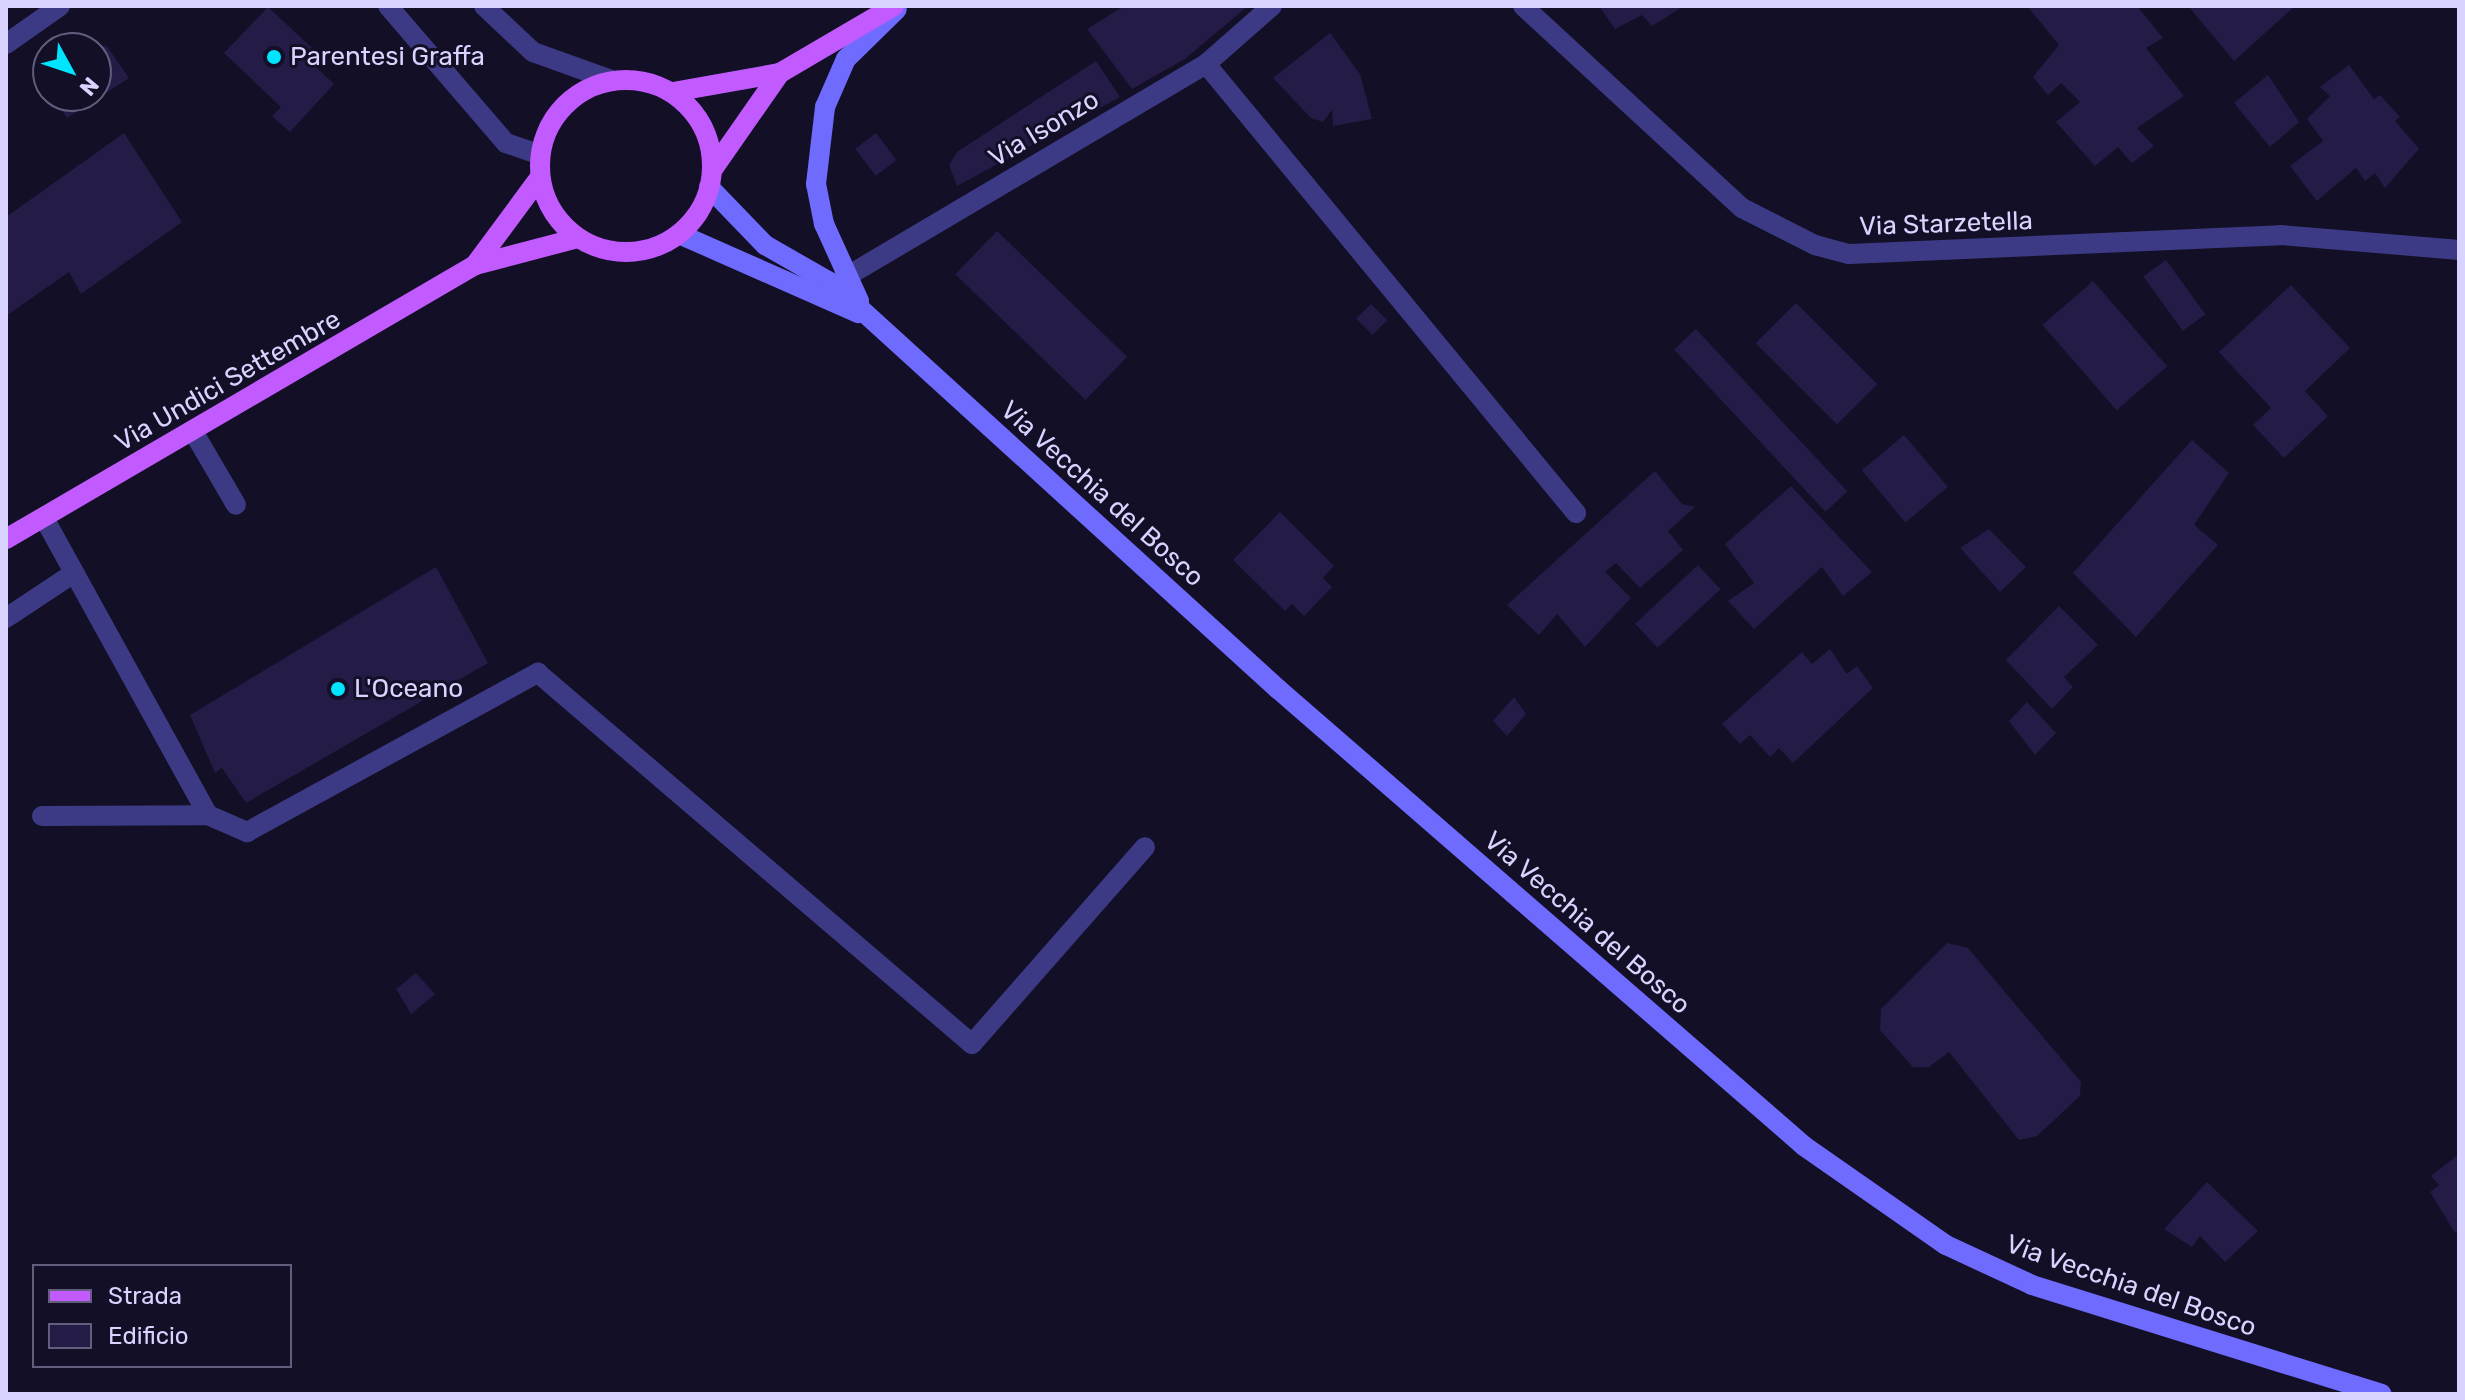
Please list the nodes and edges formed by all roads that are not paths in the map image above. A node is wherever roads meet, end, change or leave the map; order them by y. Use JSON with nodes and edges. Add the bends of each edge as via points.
{"nodes":[{"id":1,"x":60,"y":6,"type":"edge"},
{"id":2,"x":388,"y":6,"type":"edge"},
{"id":3,"x":484,"y":6,"type":"edge"},
{"id":4,"x":897,"y":6,"type":"edge"},
{"id":5,"x":1272,"y":6,"type":"edge"},
{"id":6,"x":1523,"y":6,"type":"edge"},
{"id":7,"x":6,"y":44,"type":"edge"},
{"id":8,"x":1206,"y":64,"type":"junction"},
{"id":9,"x":780,"y":73,"type":"junction"},
{"id":10,"x":611,"y":80,"type":"junction"},
{"id":11,"x":673,"y":92,"type":"junction"},
{"id":12,"x":540,"y":155,"type":"junction"},
{"id":13,"x":711,"y":178,"type":"junction"},
{"id":14,"x":538,"y":180,"type":"junction"},
{"id":15,"x":679,"y":234,"type":"junction"},
{"id":16,"x":578,"y":238,"type":"junction"},
{"id":17,"x":2459,"y":250,"type":"edge"},
{"id":18,"x":475,"y":265,"type":"junction"},
{"id":19,"x":839,"y":280,"type":"junction"},
{"id":20,"x":866,"y":316,"type":"junction"},
{"id":21,"x":194,"y":433,"type":"junction"},
{"id":22,"x":236,"y":505,"type":"dead end"},
{"id":23,"x":1576,"y":513,"type":"dead end"},
{"id":24,"x":44,"y":518,"type":"junction"},
{"id":25,"x":6,"y":539,"type":"edge"},
{"id":26,"x":74,"y":573,"type":"junction"},
{"id":27,"x":6,"y":618,"type":"edge"},
{"id":28,"x":208,"y":815,"type":"junction"},
{"id":29,"x":42,"y":816,"type":"dead end"},
{"id":30,"x":1145,"y":847,"type":"dead end"},
{"id":31,"x":2381,"y":1394,"type":"edge"}],
"edges":[{"from":1,"to":7,"type":"street"},
{"from":2,"to":12,"type":"street","via":[[506,143]]},
{"from":3,"to":10,"type":"street","via":[[533,52]]},
{"from":4,"to":9,"type":"main road"},
{"from":4,"to":19,"type":"main road","via":[[846,59],[825,107],[816,184]]},
{"from":5,"to":8,"type":"street","name":"Via Isonzo"},
{"from":6,"to":17,"type":"street","name":"Via Starzetella","via":[[1742,208],[1815,245],[1849,254],[2281,235]]},
{"from":8,"to":19,"type":"street","name":"Via Isonzo"},
{"from":8,"to":23,"type":"street"},
{"from":9,"to":11,"type":"main road"},
{"from":9,"to":13,"type":"main road"},
{"from":10,"to":11,"type":"main road"},
{"from":10,"to":12,"type":"main road","via":[[563,106]]},
{"from":11,"to":13,"type":"main road","via":[[702,123]]},
{"from":12,"to":14,"type":"main road"},
{"from":13,"to":15,"type":"main road"},
{"from":13,"to":19,"type":"main road","via":[[765,245]]},
{"from":14,"to":16,"type":"main road","via":[[544,201]]},
{"from":14,"to":18,"type":"main road"},
{"from":15,"to":16,"type":"main road","via":[[629,253]]},
{"from":15,"to":20,"type":"main road","name":"Via Vecchia del Bosco"},
{"from":16,"to":18,"type":"main road"},
{"from":18,"to":21,"type":"main road","name":"Via Undici Settembre"},
{"from":19,"to":20,"type":"main road"},
{"from":20,"to":31,"type":"main road","name":"Via Vecchia del Bosco","via":[[1278,689],[1804,1146],[1946,1245],[2032,1285]]},
{"from":21,"to":22,"type":"street"},
{"from":21,"to":24,"type":"main road","name":"Via Undici Settembre"},
{"from":24,"to":25,"type":"main road","name":"Via Undici Settembre"},
{"from":24,"to":26,"type":"street"},
{"from":26,"to":27,"type":"street"},
{"from":26,"to":28,"type":"street"},
{"from":28,"to":29,"type":"street"},
{"from":28,"to":30,"type":"street","via":[[247,832],[538,673],[972,1044]]}]}
